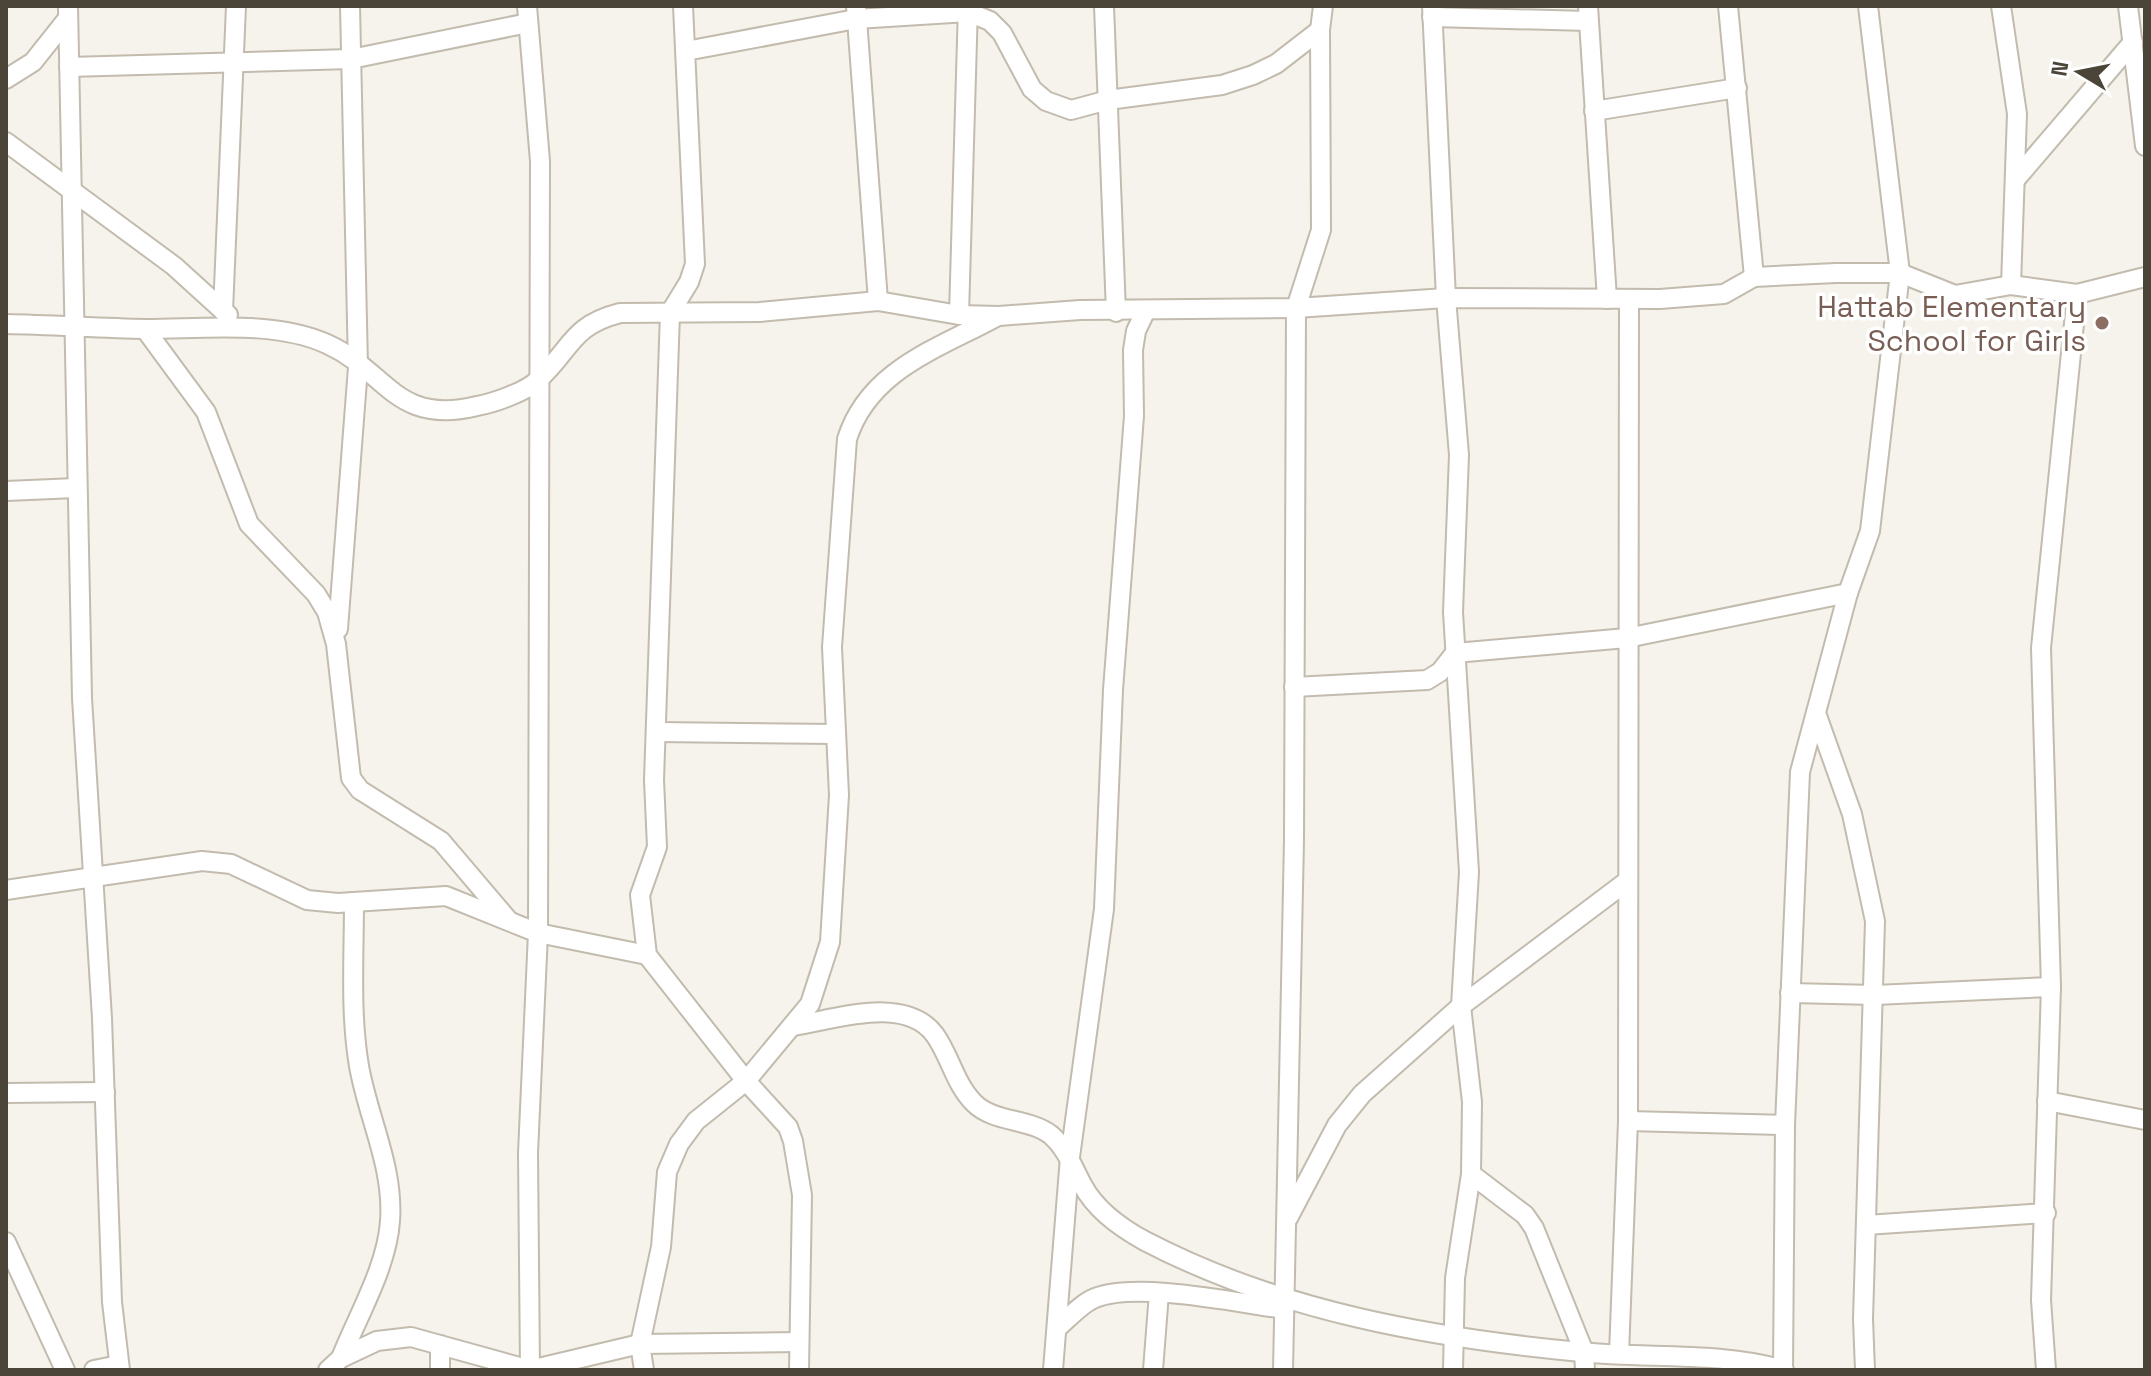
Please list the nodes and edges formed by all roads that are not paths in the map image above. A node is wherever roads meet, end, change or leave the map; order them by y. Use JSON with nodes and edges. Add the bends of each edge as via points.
{"nodes":[{"id":1,"x":236,"y":6,"type":"edge"},
{"id":2,"x":350,"y":6,"type":"edge"},
{"id":3,"x":683,"y":6,"type":"edge"},
{"id":4,"x":1104,"y":6,"type":"edge"},
{"id":5,"x":1323,"y":6,"type":"edge"},
{"id":6,"x":1728,"y":6,"type":"edge"},
{"id":7,"x":1868,"y":6,"type":"edge"},
{"id":8,"x":2001,"y":6,"type":"edge"},
{"id":9,"x":2128,"y":6,"type":"edge"},
{"id":10,"x":968,"y":9,"type":"edge"},
{"id":11,"x":68,"y":12,"type":"edge"},
{"id":12,"x":1432,"y":12,"type":"edge"},
{"id":13,"x":856,"y":13,"type":"edge"},
{"id":14,"x":1588,"y":13,"type":"edge"},
{"id":15,"x":527,"y":15,"type":"edge"},
{"id":16,"x":1320,"y":30,"type":"junction"},
{"id":17,"x":2133,"y":42,"type":"junction"},
{"id":18,"x":686,"y":51,"type":"junction"},
{"id":19,"x":351,"y":59,"type":"junction"},
{"id":20,"x":232,"y":63,"type":"junction"},
{"id":21,"x":69,"y":67,"type":"junction"},
{"id":22,"x":6,"y":79,"type":"edge"},
{"id":23,"x":1737,"y":88,"type":"junction"},
{"id":24,"x":1108,"y":100,"type":"junction"},
{"id":25,"x":1594,"y":111,"type":"junction"},
{"id":26,"x":6,"y":142,"type":"edge"},
{"id":27,"x":2145,"y":146,"type":"edge"},
{"id":28,"x":2015,"y":180,"type":"junction"},
{"id":29,"x":72,"y":194,"type":"junction"},
{"id":30,"x":1900,"y":273,"type":"junction"},
{"id":31,"x":1754,"y":277,"type":"junction"},
{"id":32,"x":2145,"y":277,"type":"edge"},
{"id":33,"x":2011,"y":285,"type":"junction"},
{"id":34,"x":2077,"y":294,"type":"junction"},
{"id":35,"x":1446,"y":298,"type":"junction"},
{"id":36,"x":1607,"y":299,"type":"junction"},
{"id":37,"x":1629,"y":299,"type":"junction"},
{"id":38,"x":878,"y":301,"type":"junction"},
{"id":39,"x":1296,"y":308,"type":"junction"},
{"id":40,"x":1146,"y":310,"type":"junction"},
{"id":41,"x":223,"y":311,"type":"junction"},
{"id":42,"x":1116,"y":312,"type":"junction"},
{"id":43,"x":670,"y":313,"type":"junction"},
{"id":44,"x":959,"y":315,"type":"junction"},
{"id":45,"x":999,"y":316,"type":"junction"},
{"id":46,"x":6,"y":324,"type":"edge"},
{"id":47,"x":72,"y":326,"type":"junction"},
{"id":48,"x":242,"y":328,"type":"junction"},
{"id":49,"x":145,"y":329,"type":"junction"},
{"id":50,"x":358,"y":367,"type":"junction"},
{"id":51,"x":537,"y":382,"type":"junction"},
{"id":52,"x":76,"y":488,"type":"junction"},
{"id":53,"x":6,"y":491,"type":"edge"},
{"id":54,"x":1848,"y":593,"type":"junction"},
{"id":55,"x":1627,"y":638,"type":"junction"},
{"id":56,"x":336,"y":644,"type":"junction"},
{"id":57,"x":1455,"y":653,"type":"junction"},
{"id":58,"x":1294,"y":687,"type":"junction"},
{"id":59,"x":1816,"y":713,"type":"junction"},
{"id":60,"x":656,"y":732,"type":"junction"},
{"id":61,"x":836,"y":734,"type":"junction"},
{"id":62,"x":93,"y":875,"type":"junction"},
{"id":63,"x":1626,"y":882,"type":"junction"},
{"id":64,"x":6,"y":890,"type":"edge"},
{"id":65,"x":354,"y":902,"type":"junction"},
{"id":66,"x":509,"y":921,"type":"junction"},
{"id":67,"x":538,"y":933,"type":"junction"},
{"id":68,"x":647,"y":955,"type":"junction"},
{"id":69,"x":2051,"y":987,"type":"junction"},
{"id":70,"x":1790,"y":993,"type":"junction"},
{"id":71,"x":1875,"y":995,"type":"junction"},
{"id":72,"x":1461,"y":1006,"type":"junction"},
{"id":73,"x":793,"y":1026,"type":"junction"},
{"id":74,"x":746,"y":1081,"type":"junction"},
{"id":75,"x":105,"y":1092,"type":"junction"},
{"id":76,"x":6,"y":1093,"type":"edge"},
{"id":77,"x":2047,"y":1101,"type":"junction"},
{"id":78,"x":2145,"y":1120,"type":"edge"},
{"id":79,"x":1628,"y":1121,"type":"junction"},
{"id":80,"x":1785,"y":1125,"type":"junction"},
{"id":81,"x":1070,"y":1157,"type":"junction"},
{"id":82,"x":1471,"y":1174,"type":"junction"},
{"id":83,"x":2046,"y":1213,"type":"junction"},
{"id":84,"x":1287,"y":1220,"type":"junction"},
{"id":85,"x":1866,"y":1225,"type":"junction"},
{"id":86,"x":6,"y":1242,"type":"edge"},
{"id":87,"x":1159,"y":1293,"type":"junction"},
{"id":88,"x":1284,"y":1304,"type":"junction"},
{"id":89,"x":1057,"y":1328,"type":"junction"},
{"id":90,"x":1456,"y":1338,"type":"junction"},
{"id":91,"x":799,"y":1342,"type":"junction"},
{"id":92,"x":640,"y":1344,"type":"junction"},
{"id":93,"x":440,"y":1345,"type":"junction"},
{"id":94,"x":1619,"y":1354,"type":"junction"},
{"id":95,"x":1584,"y":1361,"type":"edge"},
{"id":96,"x":334,"y":1364,"type":"edge"},
{"id":97,"x":120,"y":1368,"type":"edge"},
{"id":98,"x":65,"y":1370,"type":"edge"},
{"id":99,"x":94,"y":1370,"type":"edge"},
{"id":100,"x":440,"y":1370,"type":"edge"},
{"id":101,"x":530,"y":1370,"type":"edge"},
{"id":102,"x":644,"y":1370,"type":"edge"},
{"id":103,"x":799,"y":1370,"type":"edge"},
{"id":104,"x":1053,"y":1370,"type":"edge"},
{"id":105,"x":1153,"y":1370,"type":"edge"},
{"id":106,"x":1283,"y":1370,"type":"edge"},
{"id":107,"x":1453,"y":1370,"type":"edge"},
{"id":108,"x":1784,"y":1370,"type":"edge"},
{"id":109,"x":1865,"y":1370,"type":"edge"},
{"id":110,"x":2046,"y":1370,"type":"edge"}],
"edges":[{"from":1,"to":20,"type":"street"},
{"from":2,"to":19,"type":"street"},
{"from":3,"to":18,"type":"street"},
{"from":4,"to":24,"type":"street"},
{"from":5,"to":16,"type":"street"},
{"from":6,"to":23,"type":"street"},
{"from":7,"to":30,"type":"street"},
{"from":8,"to":28,"type":"street","via":[[2017,114]]},
{"from":9,"to":17,"type":"street"},
{"from":10,"to":13,"type":"street"},
{"from":10,"to":24,"type":"street","via":[[1002,33],[1032,89],[1046,101],[1071,110]]},
{"from":10,"to":44,"type":"street"},
{"from":11,"to":21,"type":"street"},
{"from":11,"to":22,"type":"street","via":[[33,62]]},
{"from":12,"to":14,"type":"street"},
{"from":12,"to":35,"type":"street"},
{"from":13,"to":18,"type":"street"},
{"from":13,"to":38,"type":"street"},
{"from":14,"to":25,"type":"street"},
{"from":15,"to":19,"type":"street"},
{"from":15,"to":51,"type":"street","via":[[540,161]]},
{"from":16,"to":24,"type":"street","via":[[1253,75],[1222,85]]},
{"from":16,"to":39,"type":"street","via":[[1321,230]]},
{"from":17,"to":27,"type":"street"},
{"from":17,"to":28,"type":"street"},
{"from":18,"to":43,"type":"street","via":[[695,264]]},
{"from":19,"to":20,"type":"street"},
{"from":19,"to":50,"type":"street"},
{"from":20,"to":21,"type":"street"},
{"from":20,"to":41,"type":"street"},
{"from":21,"to":29,"type":"street"},
{"from":23,"to":25,"type":"street"},
{"from":23,"to":31,"type":"street"},
{"from":24,"to":42,"type":"street"},
{"from":25,"to":36,"type":"street"},
{"from":26,"to":29,"type":"street"},
{"from":28,"to":33,"type":"street"},
{"from":29,"to":41,"type":"street","via":[[174,266]]},
{"from":29,"to":47,"type":"street"},
{"from":30,"to":31,"type":"street"},
{"from":30,"to":33,"type":"street","via":[[1955,295]]},
{"from":30,"to":54,"type":"street","via":[[1870,531]]},
{"from":31,"to":37,"type":"street","via":[[1724,294]]},
{"from":32,"to":34,"type":"street"},
{"from":33,"to":34,"type":"street"},
{"from":34,"to":69,"type":"street","via":[[2041,648]]},
{"from":35,"to":36,"type":"street"},
{"from":35,"to":39,"type":"street"},
{"from":35,"to":57,"type":"street","via":[[1459,455]]},
{"from":36,"to":37,"type":"street"},
{"from":37,"to":55,"type":"street"},
{"from":38,"to":43,"type":"street","via":[[760,312]]},
{"from":38,"to":44,"type":"street"},
{"from":39,"to":40,"type":"street"},
{"from":39,"to":58,"type":"street"},
{"from":40,"to":42,"type":"street"},
{"from":40,"to":81,"type":"street","via":[[1133,350],[1134,416],[1113,690],[1104,909]]},
{"from":41,"to":48,"type":"street"},
{"from":42,"to":45,"type":"street"},
{"from":43,"to":51,"type":"street","via":[[620,313],[598,319],[577,333]]},
{"from":43,"to":60,"type":"street"},
{"from":44,"to":45,"type":"street"},
{"from":45,"to":61,"type":"street","via":[[889,374],[855,416],[847,439],[832,647]]},
{"from":46,"to":47,"type":"street"},
{"from":47,"to":49,"type":"street"},
{"from":47,"to":52,"type":"street"},
{"from":48,"to":49,"type":"street"},
{"from":48,"to":50,"type":"street","via":[[327,344]]},
{"from":49,"to":56,"type":"street","via":[[206,412],[249,524],[316,594]]},
{"from":50,"to":51,"type":"street","via":[[415,407],[440,410],[477,406]]},
{"from":50,"to":56,"type":"street"},
{"from":51,"to":67,"type":"street"},
{"from":52,"to":53,"type":"street"},
{"from":52,"to":62,"type":"street"},
{"from":54,"to":55,"type":"street"},
{"from":54,"to":59,"type":"street"},
{"from":55,"to":57,"type":"street"},
{"from":55,"to":63,"type":"street"},
{"from":56,"to":66,"type":"street","via":[[351,778],[360,790],[441,841]]},
{"from":57,"to":58,"type":"street","via":[[1427,680]]},
{"from":57,"to":72,"type":"street","via":[[1469,872]]},
{"from":58,"to":84,"type":"street"},
{"from":59,"to":70,"type":"street","via":[[1800,772]]},
{"from":59,"to":71,"type":"street","via":[[1867,869],[1875,921]]},
{"from":60,"to":61,"type":"street"},
{"from":60,"to":68,"type":"street","via":[[657,847],[640,895]]},
{"from":61,"to":73,"type":"street","via":[[839,795],[830,942],[810,1004]]},
{"from":62,"to":64,"type":"street"},
{"from":62,"to":65,"type":"street","via":[[202,861],[231,864],[307,900]]},
{"from":62,"to":75,"type":"street"},
{"from":63,"to":72,"type":"street"},
{"from":63,"to":79,"type":"street"},
{"from":65,"to":66,"type":"street","via":[[446,896]]},
{"from":65,"to":96,"type":"street","via":[[355,1035],[391,1188],[390,1223],[385,1248]]},
{"from":66,"to":67,"type":"street"},
{"from":67,"to":68,"type":"street"},
{"from":67,"to":101,"type":"street","via":[[528,1153]]},
{"from":68,"to":74,"type":"street"},
{"from":69,"to":71,"type":"street"},
{"from":69,"to":77,"type":"street"},
{"from":70,"to":71,"type":"street"},
{"from":70,"to":80,"type":"street"},
{"from":71,"to":85,"type":"street"},
{"from":72,"to":82,"type":"street","via":[[1472,1102]]},
{"from":72,"to":84,"type":"street","via":[[1362,1094],[1337,1125]]},
{"from":73,"to":74,"type":"street"},
{"from":73,"to":81,"type":"street","via":[[882,1012],[920,1019],[976,1105],[1050,1134]]},
{"from":74,"to":91,"type":"street","via":[[788,1127],[793,1141],[802,1195]]},
{"from":74,"to":92,"type":"street","via":[[696,1121],[667,1172],[661,1247]]},
{"from":75,"to":76,"type":"street"},
{"from":75,"to":97,"type":"street","via":[[112,1302]]},
{"from":77,"to":78,"type":"street"},
{"from":77,"to":83,"type":"street"},
{"from":79,"to":80,"type":"street"},
{"from":79,"to":94,"type":"street"},
{"from":80,"to":108,"type":"street"},
{"from":81,"to":88,"type":"street","via":[[1084,1188],[1123,1229]]},
{"from":81,"to":89,"type":"street"},
{"from":82,"to":90,"type":"street","via":[[1455,1278]]},
{"from":82,"to":95,"type":"street","via":[[1525,1215],[1534,1228]]},
{"from":83,"to":85,"type":"street"},
{"from":83,"to":110,"type":"street","via":[[2041,1300]]},
{"from":84,"to":88,"type":"street"},
{"from":85,"to":109,"type":"street"},
{"from":86,"to":98,"type":"street"},
{"from":87,"to":88,"type":"street"},
{"from":87,"to":89,"type":"street","via":[[1092,1299]]},
{"from":87,"to":105,"type":"street"},
{"from":88,"to":90,"type":"street"},
{"from":88,"to":106,"type":"street"},
{"from":89,"to":104,"type":"street"},
{"from":90,"to":95,"type":"street"},
{"from":90,"to":107,"type":"street"},
{"from":91,"to":92,"type":"street"},
{"from":91,"to":103,"type":"street"},
{"from":92,"to":101,"type":"street"},
{"from":92,"to":102,"type":"street"},
{"from":93,"to":96,"type":"street","via":[[411,1337],[377,1341]]},
{"from":93,"to":100,"type":"street"},
{"from":93,"to":101,"type":"street"},
{"from":94,"to":95,"type":"street"},
{"from":94,"to":108,"type":"street","via":[[1741,1360]]},
{"from":97,"to":99,"type":"street"}]}
